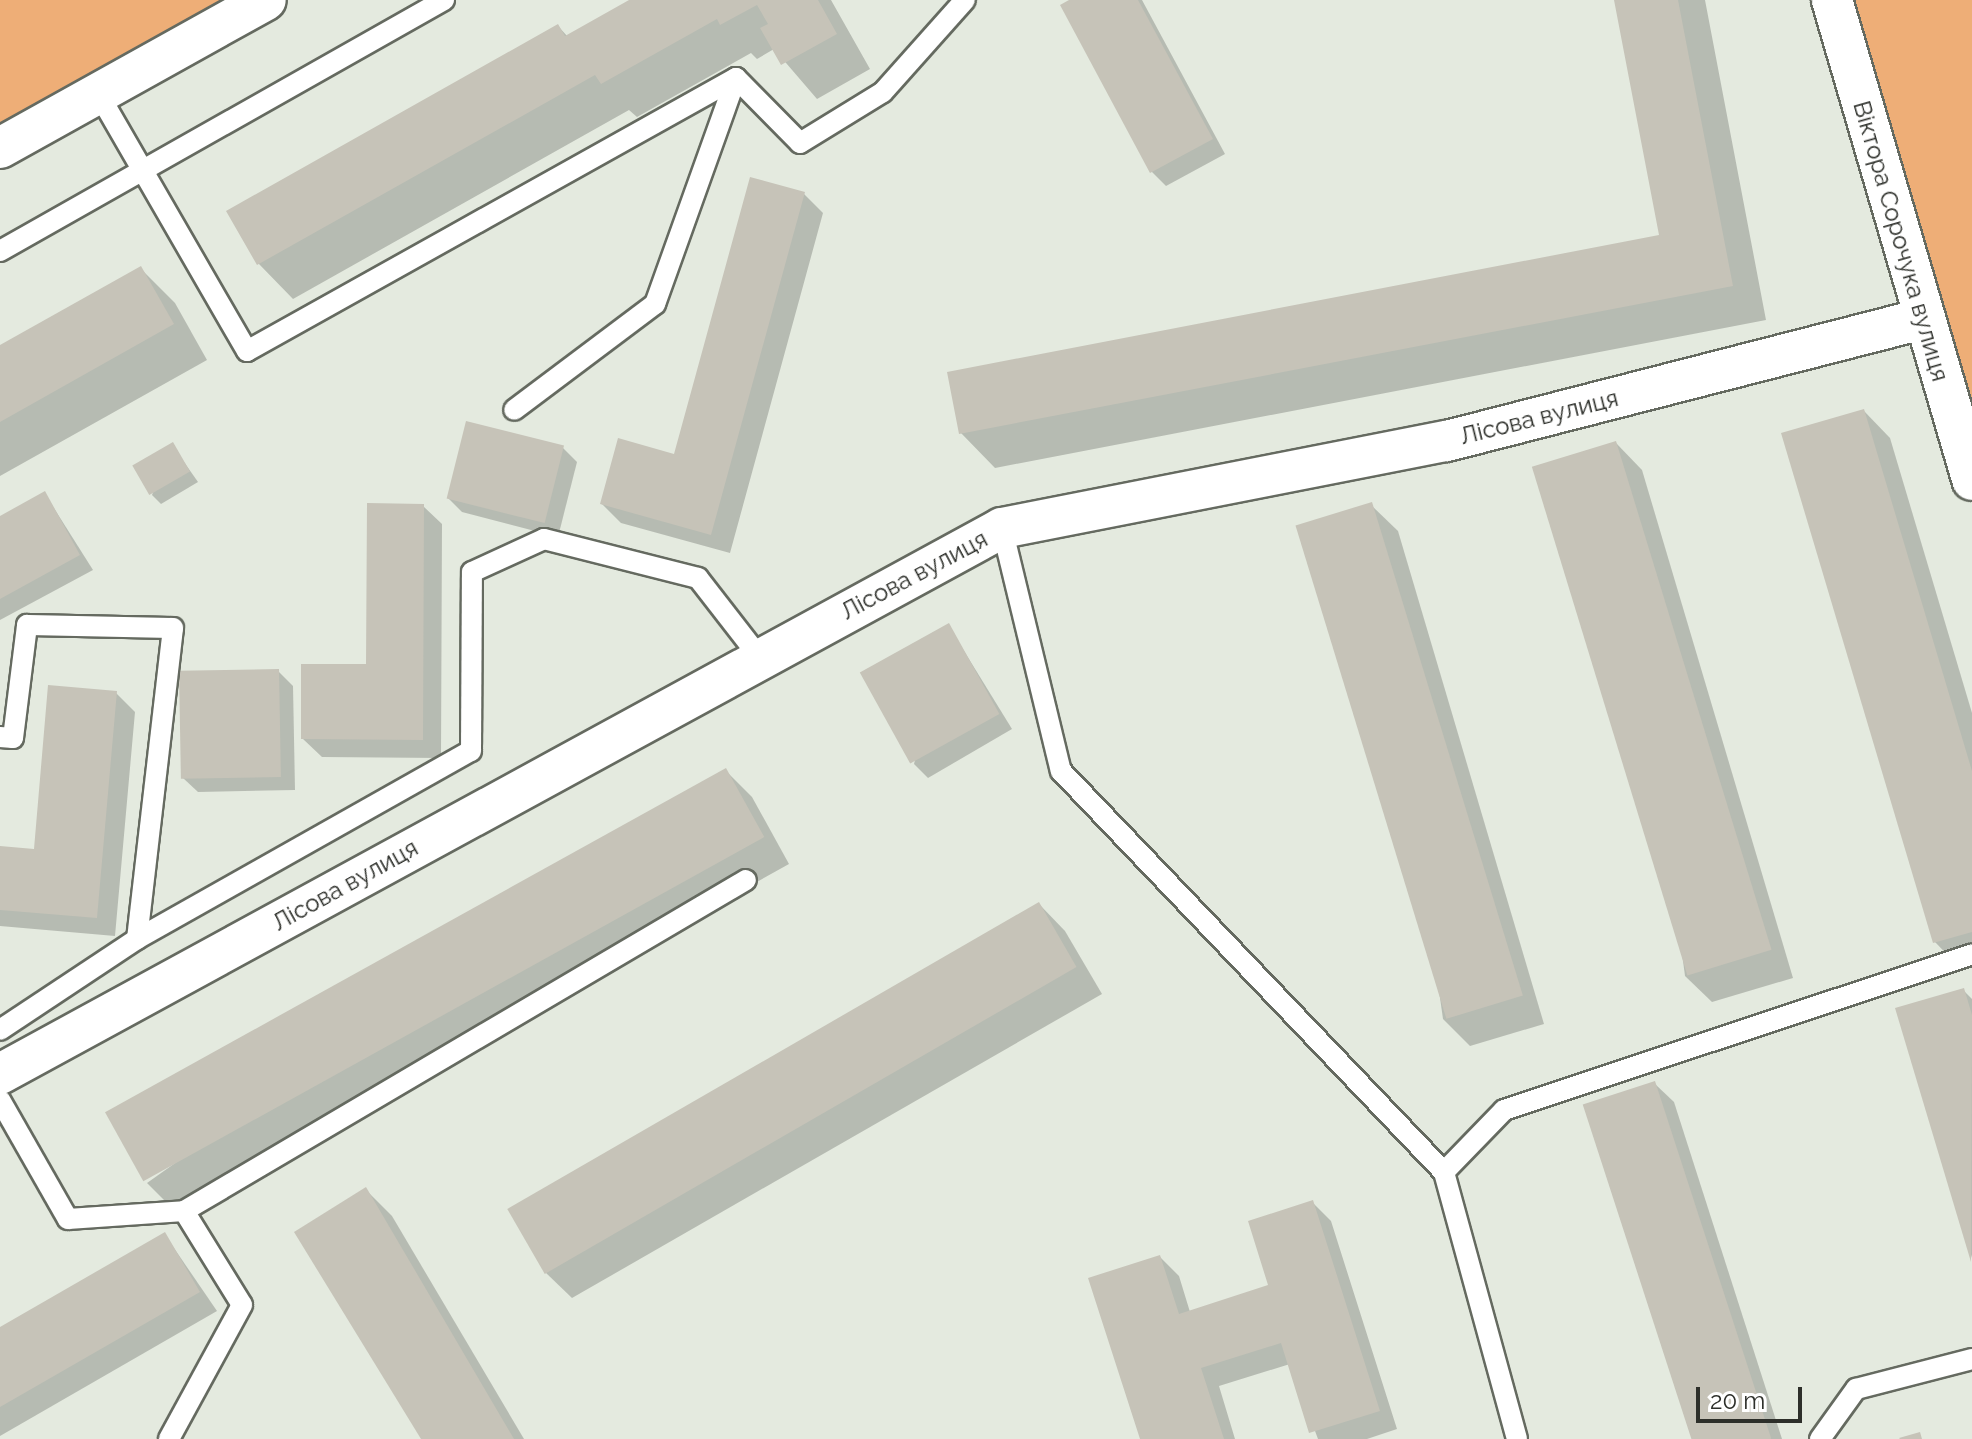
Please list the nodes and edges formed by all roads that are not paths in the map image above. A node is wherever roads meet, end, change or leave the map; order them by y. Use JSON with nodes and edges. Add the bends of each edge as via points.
{"nodes":[{"id":1,"x":266,"y":0,"type":"edge"},
{"id":2,"x":444,"y":0,"type":"edge"},
{"id":3,"x":965,"y":0,"type":"edge"},
{"id":4,"x":1832,"y":0,"type":"edge"},
{"id":5,"x":736,"y":78,"type":"junction"},
{"id":6,"x":98,"y":93,"type":"junction"},
{"id":7,"x":0,"y":148,"type":"edge"},
{"id":8,"x":143,"y":171,"type":"junction"},
{"id":9,"x":0,"y":251,"type":"edge"},
{"id":10,"x":1921,"y":319,"type":"junction"},
{"id":11,"x":514,"y":410,"type":"dead end"},
{"id":12,"x":1972,"y":480,"type":"edge"},
{"id":13,"x":1002,"y":528,"type":"junction"},
{"id":14,"x":760,"y":658,"type":"junction"},
{"id":15,"x":0,"y":737,"type":"edge"},
{"id":16,"x":746,"y":880,"type":"dead end"},
{"id":17,"x":137,"y":939,"type":"junction"},
{"id":18,"x":1972,"y":954,"type":"edge"},
{"id":19,"x":0,"y":1030,"type":"edge"},
{"id":20,"x":0,"y":1074,"type":"edge"},
{"id":21,"x":0,"y":1100,"type":"edge"},
{"id":22,"x":1444,"y":1172,"type":"junction"},
{"id":23,"x":184,"y":1211,"type":"junction"},
{"id":24,"x":1972,"y":1359,"type":"edge"},
{"id":25,"x":169,"y":1439,"type":"edge"},
{"id":26,"x":1517,"y":1439,"type":"edge"},
{"id":27,"x":1820,"y":1439,"type":"edge"}],
"edges":[{"from":1,"to":6,"type":"street"},
{"from":2,"to":8,"type":"lane"},
{"from":3,"to":5,"type":"lane","via":[[883,92],[800,143]]},
{"from":4,"to":10,"type":"street","name":"Віктора Сорочука вулиця"},
{"from":5,"to":8,"type":"lane","via":[[247,351]]},
{"from":5,"to":11,"type":"lane","via":[[655,304]]},
{"from":6,"to":7,"type":"street"},
{"from":6,"to":8,"type":"lane"},
{"from":8,"to":9,"type":"lane"},
{"from":10,"to":12,"type":"street","name":"Віктора Сорочука вулиця"},
{"from":10,"to":13,"type":"street","name":"Лісова вулиця","via":[[1447,441]]},
{"from":13,"to":14,"type":"street","name":"Лісова вулиця"},
{"from":13,"to":22,"type":"lane","via":[[1061,771]]},
{"from":14,"to":17,"type":"lane","via":[[698,578],[544,539],[472,572],[471,751]]},
{"from":14,"to":20,"type":"street","name":"Лісова вулиця"},
{"from":15,"to":17,"type":"lane","via":[[13,738],[27,625],[173,628]]},
{"from":16,"to":23,"type":"lane"},
{"from":17,"to":19,"type":"lane"},
{"from":18,"to":22,"type":"lane","via":[[1504,1110]]},
{"from":21,"to":23,"type":"lane","via":[[68,1219]]},
{"from":22,"to":26,"type":"lane"},
{"from":23,"to":25,"type":"lane","via":[[242,1305]]},
{"from":24,"to":27,"type":"lane","via":[[1856,1389]]}]}
